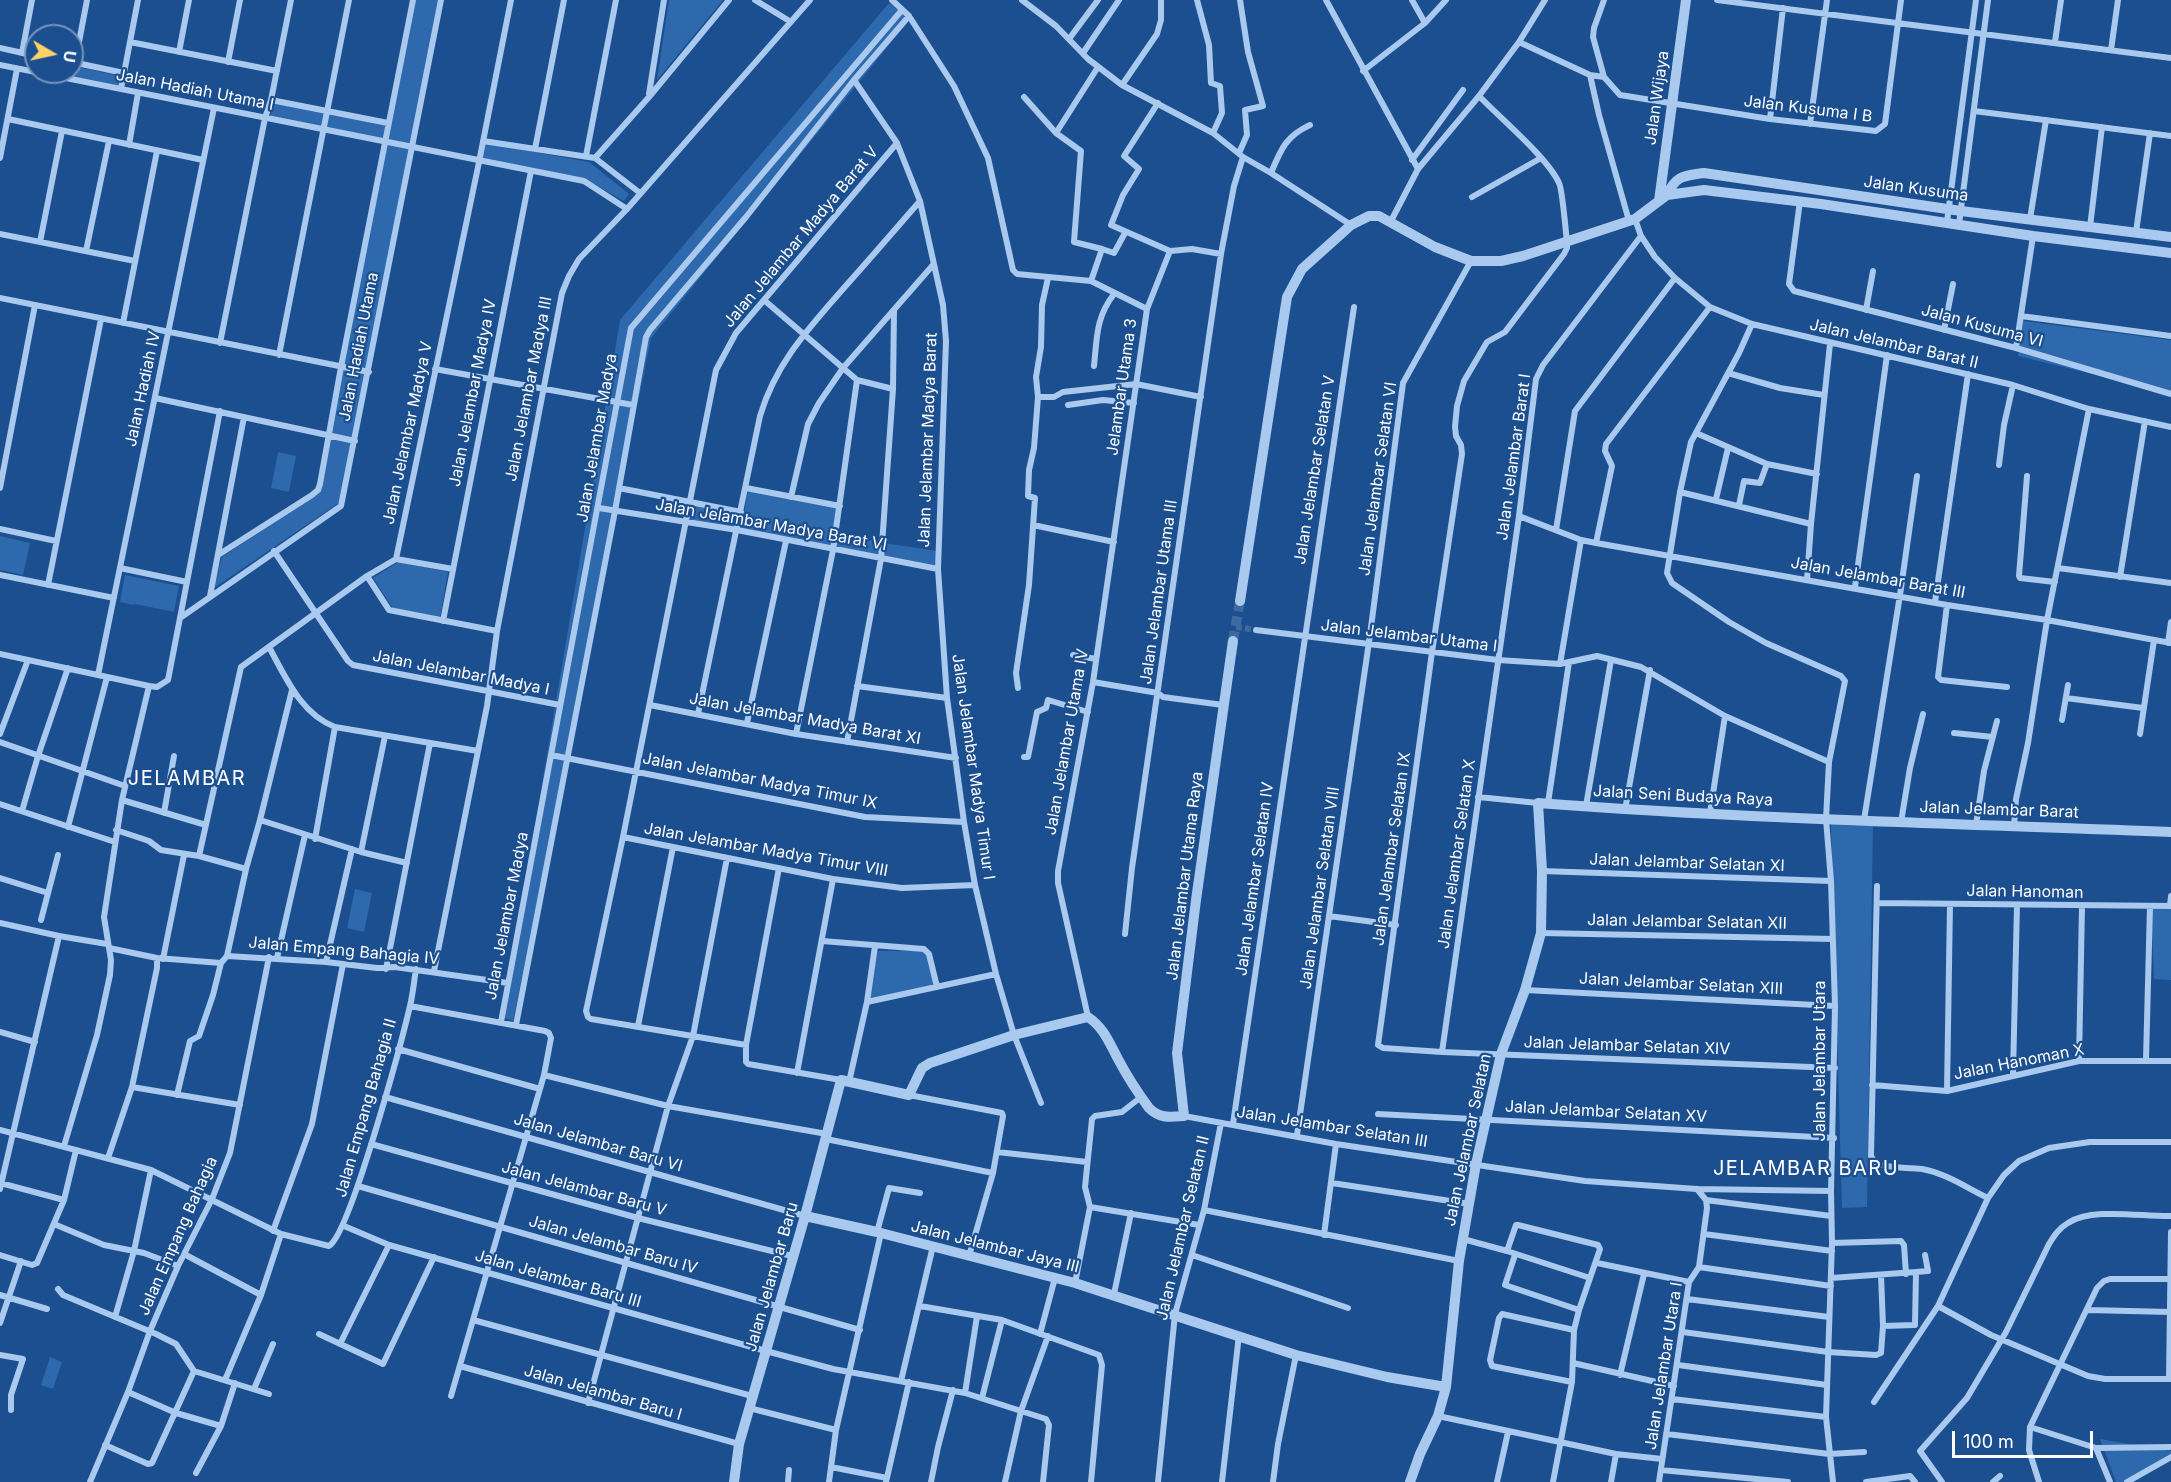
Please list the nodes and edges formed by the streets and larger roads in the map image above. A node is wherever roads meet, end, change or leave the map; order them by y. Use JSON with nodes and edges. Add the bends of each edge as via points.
{"nodes":[{"id":1,"x":32,"y":0,"type":"edge"},
{"id":2,"x":87,"y":0,"type":"edge"},
{"id":3,"x":138,"y":0,"type":"edge"},
{"id":4,"x":189,"y":0,"type":"edge"},
{"id":5,"x":240,"y":0,"type":"edge"},
{"id":6,"x":291,"y":0,"type":"edge"},
{"id":7,"x":349,"y":0,"type":"edge"},
{"id":8,"x":413,"y":0,"type":"edge"},
{"id":9,"x":441,"y":0,"type":"edge"},
{"id":10,"x":511,"y":0,"type":"edge"},
{"id":11,"x":564,"y":0,"type":"edge"},
{"id":12,"x":616,"y":0,"type":"edge"},
{"id":13,"x":664,"y":0,"type":"edge"},
{"id":14,"x":729,"y":0,"type":"edge"},
{"id":15,"x":755,"y":0,"type":"edge"},
{"id":16,"x":810,"y":0,"type":"edge"},
{"id":17,"x":892,"y":0,"type":"edge"},
{"id":18,"x":1022,"y":0,"type":"edge"},
{"id":19,"x":1098,"y":0,"type":"edge"},
{"id":20,"x":1119,"y":0,"type":"edge"},
{"id":21,"x":1161,"y":0,"type":"edge"},
{"id":22,"x":1197,"y":0,"type":"edge"},
{"id":23,"x":1240,"y":0,"type":"edge"},
{"id":24,"x":1326,"y":0,"type":"edge"},
{"id":25,"x":1412,"y":0,"type":"edge"},
{"id":26,"x":1446,"y":0,"type":"edge"},
{"id":27,"x":1545,"y":0,"type":"edge"},
{"id":28,"x":1604,"y":0,"type":"edge"},
{"id":29,"x":1686,"y":0,"type":"edge"},
{"id":30,"x":1717,"y":0,"type":"edge"},
{"id":31,"x":1827,"y":0,"type":"edge"},
{"id":32,"x":1901,"y":0,"type":"edge"},
{"id":33,"x":1976,"y":0,"type":"edge"},
{"id":34,"x":1988,"y":0,"type":"edge"},
{"id":35,"x":2061,"y":0,"type":"edge"},
{"id":36,"x":2118,"y":0,"type":"edge"},
{"id":37,"x":1031,"y":2,"type":"edge"},
{"id":38,"x":1754,"y":2,"type":"edge"},
{"id":39,"x":1783,"y":8,"type":"junction"},
{"id":40,"x":902,"y":10,"type":"junction"},
{"id":41,"x":1825,"y":13,"type":"junction"},
{"id":42,"x":909,"y":16,"type":"junction"},
{"id":43,"x":791,"y":22,"type":"junction"},
{"id":44,"x":1897,"y":22,"type":"junction"},
{"id":45,"x":1425,"y":23,"type":"junction"},
{"id":46,"x":82,"y":24,"type":"edge"},
{"id":47,"x":1972,"y":32,"type":"junction"},
{"id":48,"x":1984,"y":33,"type":"junction"},
{"id":49,"x":1069,"y":39,"type":"junction"},
{"id":50,"x":130,"y":42,"type":"junction"},
{"id":51,"x":1519,"y":42,"type":"junction"},
{"id":52,"x":2055,"y":42,"type":"junction"},
{"id":53,"x":0,"y":48,"type":"edge"},
{"id":54,"x":2111,"y":50,"type":"junction"},
{"id":55,"x":179,"y":52,"type":"junction"},
{"id":56,"x":22,"y":53,"type":"joint"},
{"id":57,"x":1083,"y":53,"type":"junction"},
{"id":58,"x":2171,"y":58,"type":"edge"},
{"id":59,"x":228,"y":62,"type":"junction"},
{"id":60,"x":0,"y":65,"type":"edge"},
{"id":61,"x":84,"y":65,"type":"edge"},
{"id":62,"x":1098,"y":67,"type":"junction"},
{"id":63,"x":17,"y":69,"type":"junction"},
{"id":64,"x":277,"y":71,"type":"junction"},
{"id":65,"x":1363,"y":71,"type":"junction"},
{"id":66,"x":124,"y":73,"type":"junction"},
{"id":67,"x":1590,"y":75,"type":"junction"},
{"id":68,"x":1604,"y":77,"type":"junction"},
{"id":69,"x":854,"y":80,"type":"junction"},
{"id":70,"x":1122,"y":85,"type":"junction"},
{"id":71,"x":121,"y":89,"type":"junction"},
{"id":72,"x":1463,"y":90,"type":"dead end"},
{"id":73,"x":138,"y":93,"type":"junction"},
{"id":74,"x":1479,"y":96,"type":"junction"},
{"id":75,"x":649,"y":97,"type":"junction"},
{"id":76,"x":1024,"y":97,"type":"dead end"},
{"id":77,"x":271,"y":100,"type":"junction"},
{"id":78,"x":1158,"y":103,"type":"junction"},
{"id":79,"x":1672,"y":105,"type":"junction"},
{"id":80,"x":214,"y":108,"type":"junction"},
{"id":81,"x":327,"y":111,"type":"junction"},
{"id":82,"x":1974,"y":111,"type":"junction"},
{"id":83,"x":265,"y":118,"type":"junction"},
{"id":84,"x":8,"y":119,"type":"junction"},
{"id":85,"x":1770,"y":119,"type":"junction"},
{"id":86,"x":2046,"y":120,"type":"junction"},
{"id":87,"x":388,"y":123,"type":"junction"},
{"id":88,"x":1810,"y":124,"type":"junction"},
{"id":89,"x":1310,"y":125,"type":"dead end"},
{"id":90,"x":2102,"y":127,"type":"junction"},
{"id":91,"x":323,"y":129,"type":"junction"},
{"id":92,"x":62,"y":131,"type":"junction"},
{"id":93,"x":1056,"y":133,"type":"junction"},
{"id":94,"x":1214,"y":133,"type":"junction"},
{"id":95,"x":2150,"y":133,"type":"junction"},
{"id":96,"x":2171,"y":136,"type":"edge"},
{"id":97,"x":109,"y":141,"type":"junction"},
{"id":98,"x":483,"y":141,"type":"junction"},
{"id":99,"x":385,"y":142,"type":"junction"},
{"id":100,"x":897,"y":143,"type":"junction"},
{"id":101,"x":129,"y":145,"type":"junction"},
{"id":102,"x":411,"y":147,"type":"junction"},
{"id":103,"x":535,"y":149,"type":"junction"},
{"id":104,"x":157,"y":151,"type":"junction"},
{"id":105,"x":1241,"y":155,"type":"junction"},
{"id":106,"x":586,"y":156,"type":"junction"},
{"id":107,"x":0,"y":158,"type":"edge"},
{"id":108,"x":595,"y":158,"type":"junction"},
{"id":109,"x":1541,"y":158,"type":"junction"},
{"id":110,"x":203,"y":160,"type":"junction"},
{"id":111,"x":1412,"y":160,"type":"junction"},
{"id":112,"x":479,"y":161,"type":"junction"},
{"id":113,"x":1418,"y":169,"type":"junction"},
{"id":114,"x":531,"y":171,"type":"junction"},
{"id":115,"x":1271,"y":173,"type":"junction"},
{"id":116,"x":640,"y":193,"type":"junction"},
{"id":117,"x":1472,"y":197,"type":"dead end"},
{"id":118,"x":1663,"y":198,"type":"junction"},
{"id":119,"x":920,"y":201,"type":"junction"},
{"id":120,"x":1800,"y":201,"type":"junction"},
{"id":121,"x":736,"y":206,"type":"junction"},
{"id":122,"x":1949,"y":208,"type":"junction"},
{"id":123,"x":627,"y":209,"type":"junction"},
{"id":124,"x":1961,"y":211,"type":"junction"},
{"id":125,"x":746,"y":217,"type":"junction"},
{"id":126,"x":2030,"y":219,"type":"junction"},
{"id":127,"x":723,"y":220,"type":"junction"},
{"id":128,"x":1632,"y":220,"type":"junction"},
{"id":129,"x":1391,"y":221,"type":"junction"},
{"id":130,"x":1947,"y":222,"type":"junction"},
{"id":131,"x":1959,"y":224,"type":"junction"},
{"id":132,"x":1350,"y":225,"type":"junction"},
{"id":133,"x":2090,"y":228,"type":"junction"},
{"id":134,"x":734,"y":231,"type":"junction"},
{"id":135,"x":2136,"y":232,"type":"junction"},
{"id":136,"x":1125,"y":233,"type":"junction"},
{"id":137,"x":0,"y":234,"type":"edge"},
{"id":138,"x":1641,"y":236,"type":"junction"},
{"id":139,"x":2033,"y":236,"type":"junction"},
{"id":140,"x":2171,"y":237,"type":"edge"},
{"id":141,"x":1567,"y":241,"type":"junction"},
{"id":142,"x":40,"y":242,"type":"junction"},
{"id":143,"x":1102,"y":249,"type":"junction"},
{"id":144,"x":86,"y":251,"type":"junction"},
{"id":145,"x":1170,"y":251,"type":"junction"},
{"id":146,"x":2171,"y":253,"type":"edge"},
{"id":147,"x":1221,"y":254,"type":"junction"},
{"id":148,"x":135,"y":261,"type":"junction"},
{"id":149,"x":1471,"y":261,"type":"junction"},
{"id":150,"x":933,"y":265,"type":"junction"},
{"id":151,"x":1873,"y":271,"type":"dead end"},
{"id":152,"x":1048,"y":278,"type":"junction"},
{"id":153,"x":1675,"y":278,"type":"junction"},
{"id":154,"x":1091,"y":281,"type":"junction"},
{"id":155,"x":1953,"y":284,"type":"dead end"},
{"id":156,"x":1114,"y":294,"type":"junction"},
{"id":157,"x":0,"y":298,"type":"edge"},
{"id":158,"x":764,"y":300,"type":"junction"},
{"id":159,"x":35,"y":305,"type":"junction"},
{"id":160,"x":1354,"y":307,"type":"dead end"},
{"id":161,"x":1710,"y":307,"type":"junction"},
{"id":162,"x":1147,"y":309,"type":"junction"},
{"id":163,"x":894,"y":310,"type":"junction"},
{"id":164,"x":1866,"y":310,"type":"junction"},
{"id":165,"x":2021,"y":316,"type":"junction"},
{"id":166,"x":100,"y":319,"type":"junction"},
{"id":167,"x":123,"y":323,"type":"junction"},
{"id":168,"x":1752,"y":324,"type":"junction"},
{"id":169,"x":1944,"y":330,"type":"junction"},
{"id":170,"x":169,"y":332,"type":"junction"},
{"id":171,"x":803,"y":335,"type":"junction"},
{"id":172,"x":2171,"y":336,"type":"edge"},
{"id":173,"x":220,"y":343,"type":"junction"},
{"id":174,"x":1830,"y":344,"type":"junction"},
{"id":175,"x":2016,"y":348,"type":"junction"},
{"id":176,"x":279,"y":355,"type":"junction"},
{"id":177,"x":1887,"y":355,"type":"junction"},
{"id":178,"x":1094,"y":366,"type":"dead end"},
{"id":179,"x":341,"y":367,"type":"junction"},
{"id":180,"x":843,"y":368,"type":"junction"},
{"id":181,"x":435,"y":369,"type":"junction"},
{"id":182,"x":369,"y":372,"type":"junction"},
{"id":183,"x":1728,"y":373,"type":"junction"},
{"id":184,"x":1968,"y":374,"type":"junction"},
{"id":185,"x":490,"y":379,"type":"junction"},
{"id":186,"x":858,"y":380,"type":"junction"},
{"id":187,"x":1136,"y":384,"type":"junction"},
{"id":188,"x":2013,"y":385,"type":"junction"},
{"id":189,"x":543,"y":388,"type":"junction"},
{"id":190,"x":893,"y":389,"type":"junction"},
{"id":191,"x":2171,"y":394,"type":"edge"},
{"id":192,"x":1824,"y":395,"type":"junction"},
{"id":193,"x":1038,"y":397,"type":"junction"},
{"id":194,"x":1201,"y":397,"type":"junction"},
{"id":195,"x":155,"y":398,"type":"junction"},
{"id":196,"x":617,"y":402,"type":"junction"},
{"id":197,"x":1134,"y":403,"type":"junction"},
{"id":198,"x":633,"y":405,"type":"junction"},
{"id":199,"x":1068,"y":405,"type":"dead end"},
{"id":200,"x":2089,"y":409,"type":"junction"},
{"id":201,"x":220,"y":411,"type":"junction"},
{"id":202,"x":244,"y":417,"type":"junction"},
{"id":203,"x":2145,"y":422,"type":"junction"},
{"id":204,"x":2171,"y":427,"type":"edge"},
{"id":205,"x":1696,"y":433,"type":"junction"},
{"id":206,"x":330,"y":435,"type":"junction"},
{"id":207,"x":355,"y":441,"type":"junction"},
{"id":208,"x":1728,"y":448,"type":"junction"},
{"id":209,"x":1767,"y":464,"type":"junction"},
{"id":210,"x":1999,"y":465,"type":"dead end"},
{"id":211,"x":1124,"y":470,"type":"joint"},
{"id":212,"x":1817,"y":474,"type":"junction"},
{"id":213,"x":1917,"y":476,"type":"dead end"},
{"id":214,"x":2026,"y":476,"type":"dead end"},
{"id":215,"x":0,"y":488,"type":"edge"},
{"id":216,"x":619,"y":488,"type":"junction"},
{"id":217,"x":746,"y":488,"type":"junction"},
{"id":218,"x":1680,"y":492,"type":"junction"},
{"id":219,"x":791,"y":497,"type":"junction"},
{"id":220,"x":1716,"y":499,"type":"junction"},
{"id":221,"x":691,"y":502,"type":"junction"},
{"id":222,"x":1738,"y":505,"type":"junction"},
{"id":223,"x":840,"y":506,"type":"junction"},
{"id":224,"x":599,"y":508,"type":"junction"},
{"id":225,"x":615,"y":511,"type":"junction"},
{"id":226,"x":741,"y":512,"type":"junction"},
{"id":227,"x":1519,"y":516,"type":"junction"},
{"id":228,"x":686,"y":523,"type":"junction"},
{"id":229,"x":1811,"y":524,"type":"junction"},
{"id":230,"x":1033,"y":525,"type":"junction"},
{"id":231,"x":0,"y":529,"type":"edge"},
{"id":232,"x":737,"y":530,"type":"junction"},
{"id":233,"x":1556,"y":530,"type":"junction"},
{"id":234,"x":1581,"y":540,"type":"junction"},
{"id":235,"x":56,"y":541,"type":"junction"},
{"id":236,"x":786,"y":541,"type":"junction"},
{"id":237,"x":1114,"y":542,"type":"junction"},
{"id":238,"x":1596,"y":543,"type":"junction"},
{"id":239,"x":833,"y":550,"type":"junction"},
{"id":240,"x":274,"y":551,"type":"junction"},
{"id":241,"x":218,"y":555,"type":"junction"},
{"id":242,"x":1671,"y":556,"type":"junction"},
{"id":243,"x":396,"y":559,"type":"junction"},
{"id":244,"x":881,"y":559,"type":"junction"},
{"id":245,"x":120,"y":568,"type":"junction"},
{"id":246,"x":2058,"y":568,"type":"junction"},
{"id":247,"x":453,"y":569,"type":"junction"},
{"id":248,"x":938,"y":569,"type":"junction"},
{"id":249,"x":0,"y":575,"type":"edge"},
{"id":250,"x":367,"y":576,"type":"junction"},
{"id":251,"x":2120,"y":577,"type":"junction"},
{"id":252,"x":1807,"y":580,"type":"junction"},
{"id":253,"x":187,"y":582,"type":"junction"},
{"id":254,"x":2055,"y":582,"type":"junction"},
{"id":255,"x":2171,"y":583,"type":"edge"},
{"id":256,"x":48,"y":585,"type":"junction"},
{"id":257,"x":1855,"y":587,"type":"junction"},
{"id":258,"x":210,"y":596,"type":"junction"},
{"id":259,"x":1900,"y":596,"type":"junction"},
{"id":260,"x":114,"y":598,"type":"junction"},
{"id":261,"x":1240,"y":602,"type":"tunnel mouth"},
{"id":262,"x":1935,"y":602,"type":"junction"},
{"id":263,"x":1947,"y":605,"type":"junction"},
{"id":264,"x":315,"y":614,"type":"junction"},
{"id":265,"x":180,"y":618,"type":"junction"},
{"id":266,"x":2047,"y":620,"type":"junction"},
{"id":267,"x":443,"y":621,"type":"junction"},
{"id":268,"x":2171,"y":622,"type":"edge"},
{"id":269,"x":1256,"y":630,"type":"tunnel mouth"},
{"id":270,"x":496,"y":631,"type":"junction"},
{"id":271,"x":1304,"y":637,"type":"junction"},
{"id":272,"x":2154,"y":640,"type":"junction"},
{"id":273,"x":1233,"y":641,"type":"tunnel mouth"},
{"id":274,"x":2169,"y":643,"type":"edge"},
{"id":275,"x":1368,"y":644,"type":"junction"},
{"id":276,"x":269,"y":647,"type":"junction"},
{"id":277,"x":1432,"y":652,"type":"junction"},
{"id":278,"x":0,"y":654,"type":"edge"},
{"id":279,"x":1073,"y":655,"type":"dead end"},
{"id":280,"x":1096,"y":659,"type":"junction"},
{"id":281,"x":28,"y":660,"type":"junction"},
{"id":282,"x":1498,"y":660,"type":"junction"},
{"id":283,"x":1611,"y":660,"type":"junction"},
{"id":284,"x":1569,"y":662,"type":"junction"},
{"id":285,"x":1560,"y":664,"type":"junction"},
{"id":286,"x":68,"y":668,"type":"junction"},
{"id":287,"x":1650,"y":670,"type":"junction"},
{"id":288,"x":98,"y":675,"type":"junction"},
{"id":289,"x":107,"y":677,"type":"junction"},
{"id":290,"x":1093,"y":682,"type":"junction"},
{"id":291,"x":2068,"y":685,"type":"dead end"},
{"id":292,"x":148,"y":686,"type":"junction"},
{"id":293,"x":857,"y":686,"type":"junction"},
{"id":294,"x":2007,"y":687,"type":"dead end"},
{"id":295,"x":1018,"y":688,"type":"dead end"},
{"id":296,"x":292,"y":690,"type":"junction"},
{"id":297,"x":488,"y":691,"type":"junction"},
{"id":298,"x":1158,"y":693,"type":"junction"},
{"id":299,"x":947,"y":698,"type":"junction"},
{"id":300,"x":2066,"y":698,"type":"junction"},
{"id":301,"x":560,"y":705,"type":"junction"},
{"id":302,"x":650,"y":705,"type":"junction"},
{"id":303,"x":1223,"y":705,"type":"junction"},
{"id":304,"x":2143,"y":708,"type":"junction"},
{"id":305,"x":1088,"y":712,"type":"junction"},
{"id":306,"x":698,"y":714,"type":"junction"},
{"id":307,"x":1923,"y":714,"type":"dead end"},
{"id":308,"x":1725,"y":716,"type":"junction"},
{"id":309,"x":2061,"y":720,"type":"dead end"},
{"id":310,"x":1997,"y":721,"type":"dead end"},
{"id":311,"x":747,"y":723,"type":"junction"},
{"id":312,"x":335,"y":727,"type":"junction"},
{"id":313,"x":1954,"y":733,"type":"dead end"},
{"id":314,"x":0,"y":734,"type":"edge"},
{"id":315,"x":796,"y":734,"type":"junction"},
{"id":316,"x":2140,"y":734,"type":"dead end"},
{"id":317,"x":385,"y":736,"type":"junction"},
{"id":318,"x":1993,"y":737,"type":"junction"},
{"id":319,"x":0,"y":742,"type":"edge"},
{"id":320,"x":847,"y":742,"type":"junction"},
{"id":321,"x":430,"y":743,"type":"junction"},
{"id":322,"x":478,"y":751,"type":"junction"},
{"id":323,"x":551,"y":755,"type":"junction"},
{"id":324,"x":38,"y":756,"type":"junction"},
{"id":325,"x":174,"y":756,"type":"dead end"},
{"id":326,"x":1024,"y":757,"type":"dead end"},
{"id":327,"x":567,"y":758,"type":"junction"},
{"id":328,"x":956,"y":758,"type":"junction"},
{"id":329,"x":1829,"y":762,"type":"junction"},
{"id":330,"x":82,"y":771,"type":"junction"},
{"id":331,"x":636,"y":771,"type":"junction"},
{"id":332,"x":125,"y":786,"type":"junction"},
{"id":333,"x":1478,"y":797,"type":"junction"},
{"id":334,"x":122,"y":800,"type":"junction"},
{"id":335,"x":1543,"y":803,"type":"junction"},
{"id":336,"x":0,"y":804,"type":"edge"},
{"id":337,"x":1586,"y":806,"type":"junction"},
{"id":338,"x":1625,"y":810,"type":"junction"},
{"id":339,"x":22,"y":811,"type":"junction"},
{"id":340,"x":164,"y":813,"type":"junction"},
{"id":341,"x":1710,"y":813,"type":"junction"},
{"id":342,"x":1826,"y":819,"type":"junction"},
{"id":343,"x":260,"y":820,"type":"junction"},
{"id":344,"x":1864,"y":820,"type":"junction"},
{"id":345,"x":964,"y":822,"type":"junction"},
{"id":346,"x":1901,"y":822,"type":"junction"},
{"id":347,"x":206,"y":825,"type":"junction"},
{"id":348,"x":1976,"y":825,"type":"junction"},
{"id":349,"x":2014,"y":826,"type":"junction"},
{"id":350,"x":68,"y":827,"type":"junction"},
{"id":351,"x":117,"y":830,"type":"junction"},
{"id":352,"x":2171,"y":832,"type":"edge"},
{"id":353,"x":305,"y":836,"type":"junction"},
{"id":354,"x":623,"y":837,"type":"junction"},
{"id":355,"x":315,"y":839,"type":"junction"},
{"id":356,"x":115,"y":842,"type":"junction"},
{"id":357,"x":673,"y":847,"type":"junction"},
{"id":358,"x":352,"y":849,"type":"junction"},
{"id":359,"x":361,"y":852,"type":"junction"},
{"id":360,"x":58,"y":855,"type":"dead end"},
{"id":361,"x":184,"y":855,"type":"junction"},
{"id":362,"x":199,"y":856,"type":"junction"},
{"id":363,"x":727,"y":858,"type":"junction"},
{"id":364,"x":407,"y":863,"type":"junction"},
{"id":365,"x":779,"y":868,"type":"junction"},
{"id":366,"x":246,"y":869,"type":"junction"},
{"id":367,"x":1542,"y":871,"type":"junction"},
{"id":368,"x":0,"y":878,"type":"edge"},
{"id":369,"x":833,"y":879,"type":"junction"},
{"id":370,"x":1831,"y":881,"type":"junction"},
{"id":371,"x":975,"y":885,"type":"junction"},
{"id":372,"x":1877,"y":886,"type":"dead end"},
{"id":373,"x":48,"y":893,"type":"junction"},
{"id":374,"x":2171,"y":896,"type":"edge"},
{"id":375,"x":1878,"y":903,"type":"junction"},
{"id":376,"x":1950,"y":904,"type":"junction"},
{"id":377,"x":2017,"y":905,"type":"junction"},
{"id":378,"x":2082,"y":906,"type":"junction"},
{"id":379,"x":2150,"y":906,"type":"junction"},
{"id":380,"x":2170,"y":906,"type":"edge"},
{"id":381,"x":1329,"y":916,"type":"junction"},
{"id":382,"x":41,"y":920,"type":"dead end"},
{"id":383,"x":0,"y":923,"type":"edge"},
{"id":384,"x":1396,"y":925,"type":"junction"},
{"id":385,"x":1541,"y":933,"type":"junction"},
{"id":386,"x":1125,"y":934,"type":"dead end"},
{"id":387,"x":59,"y":936,"type":"junction"},
{"id":388,"x":1833,"y":939,"type":"junction"},
{"id":389,"x":822,"y":941,"type":"junction"},
{"id":390,"x":108,"y":946,"type":"junction"},
{"id":391,"x":875,"y":946,"type":"junction"},
{"id":392,"x":227,"y":956,"type":"junction"},
{"id":393,"x":160,"y":958,"type":"junction"},
{"id":394,"x":273,"y":958,"type":"junction"},
{"id":395,"x":326,"y":962,"type":"junction"},
{"id":396,"x":221,"y":963,"type":"junction"},
{"id":397,"x":343,"y":964,"type":"junction"},
{"id":398,"x":386,"y":969,"type":"junction"},
{"id":399,"x":416,"y":969,"type":"junction"},
{"id":400,"x":434,"y":971,"type":"junction"},
{"id":401,"x":996,"y":974,"type":"junction"},
{"id":402,"x":508,"y":983,"type":"junction"},
{"id":403,"x":937,"y":987,"type":"junction"},
{"id":404,"x":1525,"y":990,"type":"junction"},
{"id":405,"x":867,"y":1002,"type":"junction"},
{"id":406,"x":410,"y":1006,"type":"junction"},
{"id":407,"x":1835,"y":1006,"type":"junction"},
{"id":408,"x":1088,"y":1017,"type":"junction"},
{"id":409,"x":501,"y":1022,"type":"junction"},
{"id":410,"x":516,"y":1025,"type":"junction"},
{"id":411,"x":638,"y":1026,"type":"junction"},
{"id":412,"x":0,"y":1032,"type":"edge"},
{"id":413,"x":1014,"y":1035,"type":"junction"},
{"id":414,"x":693,"y":1036,"type":"junction"},
{"id":415,"x":35,"y":1042,"type":"junction"},
{"id":416,"x":746,"y":1045,"type":"junction"},
{"id":417,"x":1383,"y":1048,"type":"joint"},
{"id":418,"x":398,"y":1049,"type":"junction"},
{"id":419,"x":1442,"y":1052,"type":"junction"},
{"id":420,"x":1501,"y":1054,"type":"junction"},
{"id":421,"x":2146,"y":1060,"type":"junction"},
{"id":422,"x":2079,"y":1061,"type":"junction"},
{"id":423,"x":2171,"y":1061,"type":"edge"},
{"id":424,"x":1835,"y":1068,"type":"junction"},
{"id":425,"x":797,"y":1073,"type":"junction"},
{"id":426,"x":2013,"y":1074,"type":"junction"},
{"id":427,"x":544,"y":1075,"type":"junction"},
{"id":428,"x":845,"y":1081,"type":"junction"},
{"id":429,"x":1872,"y":1085,"type":"junction"},
{"id":430,"x":132,"y":1087,"type":"junction"},
{"id":431,"x":540,"y":1089,"type":"junction"},
{"id":432,"x":1947,"y":1090,"type":"junction"},
{"id":433,"x":177,"y":1095,"type":"junction"},
{"id":434,"x":909,"y":1095,"type":"junction"},
{"id":435,"x":385,"y":1097,"type":"junction"},
{"id":436,"x":1141,"y":1097,"type":"junction"},
{"id":437,"x":1041,"y":1102,"type":"dead end"},
{"id":438,"x":240,"y":1105,"type":"junction"},
{"id":439,"x":668,"y":1106,"type":"junction"},
{"id":440,"x":1378,"y":1114,"type":"dead end"},
{"id":441,"x":1184,"y":1116,"type":"junction"},
{"id":442,"x":1486,"y":1118,"type":"junction"},
{"id":443,"x":1221,"y":1123,"type":"junction"},
{"id":444,"x":1233,"y":1124,"type":"junction"},
{"id":445,"x":0,"y":1130,"type":"edge"},
{"id":446,"x":14,"y":1134,"type":"junction"},
{"id":447,"x":1297,"y":1135,"type":"junction"},
{"id":448,"x":526,"y":1137,"type":"junction"},
{"id":449,"x":827,"y":1137,"type":"junction"},
{"id":450,"x":1834,"y":1138,"type":"junction"},
{"id":451,"x":2171,"y":1142,"type":"edge"},
{"id":452,"x":371,"y":1144,"type":"junction"},
{"id":453,"x":1336,"y":1144,"type":"junction"},
{"id":454,"x":64,"y":1146,"type":"junction"},
{"id":455,"x":76,"y":1150,"type":"junction"},
{"id":456,"x":997,"y":1152,"type":"junction"},
{"id":457,"x":108,"y":1158,"type":"junction"},
{"id":458,"x":1088,"y":1162,"type":"junction"},
{"id":459,"x":1476,"y":1164,"type":"junction"},
{"id":460,"x":151,"y":1170,"type":"junction"},
{"id":461,"x":649,"y":1172,"type":"junction"},
{"id":462,"x":993,"y":1173,"type":"junction"},
{"id":463,"x":1332,"y":1183,"type":"junction"},
{"id":464,"x":512,"y":1184,"type":"junction"},
{"id":465,"x":0,"y":1185,"type":"edge"},
{"id":466,"x":358,"y":1186,"type":"junction"},
{"id":467,"x":1697,"y":1189,"type":"junction"},
{"id":468,"x":1831,"y":1191,"type":"junction"},
{"id":469,"x":920,"y":1193,"type":"dead end"},
{"id":470,"x":1988,"y":1198,"type":"junction"},
{"id":471,"x":212,"y":1199,"type":"junction"},
{"id":472,"x":64,"y":1200,"type":"junction"},
{"id":473,"x":1706,"y":1200,"type":"junction"},
{"id":474,"x":1470,"y":1204,"type":"junction"},
{"id":475,"x":1090,"y":1207,"type":"junction"},
{"id":476,"x":1204,"y":1210,"type":"junction"},
{"id":477,"x":1131,"y":1213,"type":"junction"},
{"id":478,"x":805,"y":1215,"type":"junction"},
{"id":479,"x":1831,"y":1216,"type":"junction"},
{"id":480,"x":2171,"y":1216,"type":"edge"},
{"id":481,"x":638,"y":1218,"type":"junction"},
{"id":482,"x":54,"y":1224,"type":"junction"},
{"id":483,"x":1200,"y":1225,"type":"junction"},
{"id":484,"x":344,"y":1226,"type":"junction"},
{"id":485,"x":499,"y":1227,"type":"junction"},
{"id":486,"x":273,"y":1231,"type":"junction"},
{"id":487,"x":879,"y":1232,"type":"junction"},
{"id":488,"x":2171,"y":1232,"type":"edge"},
{"id":489,"x":281,"y":1234,"type":"junction"},
{"id":490,"x":1704,"y":1234,"type":"junction"},
{"id":491,"x":1324,"y":1235,"type":"junction"},
{"id":492,"x":1463,"y":1239,"type":"junction"},
{"id":493,"x":1832,"y":1243,"type":"junction"},
{"id":494,"x":389,"y":1245,"type":"junction"},
{"id":495,"x":933,"y":1246,"type":"junction"},
{"id":496,"x":134,"y":1251,"type":"junction"},
{"id":497,"x":1507,"y":1251,"type":"junction"},
{"id":498,"x":1832,"y":1251,"type":"junction"},
{"id":499,"x":184,"y":1254,"type":"junction"},
{"id":500,"x":0,"y":1255,"type":"edge"},
{"id":501,"x":1192,"y":1255,"type":"junction"},
{"id":502,"x":1515,"y":1255,"type":"junction"},
{"id":503,"x":1925,"y":1255,"type":"dead end"},
{"id":504,"x":792,"y":1256,"type":"junction"},
{"id":505,"x":969,"y":1256,"type":"junction"},
{"id":506,"x":434,"y":1257,"type":"junction"},
{"id":507,"x":21,"y":1261,"type":"junction"},
{"id":508,"x":1459,"y":1261,"type":"junction"},
{"id":509,"x":625,"y":1263,"type":"junction"},
{"id":510,"x":1597,"y":1263,"type":"junction"},
{"id":511,"x":178,"y":1266,"type":"junction"},
{"id":512,"x":1700,"y":1267,"type":"junction"},
{"id":513,"x":1916,"y":1272,"type":"junction"},
{"id":514,"x":486,"y":1273,"type":"junction"},
{"id":515,"x":1644,"y":1274,"type":"junction"},
{"id":516,"x":1906,"y":1274,"type":"junction"},
{"id":517,"x":1881,"y":1275,"type":"junction"},
{"id":518,"x":1055,"y":1278,"type":"junction"},
{"id":519,"x":1590,"y":1278,"type":"junction"},
{"id":520,"x":1831,"y":1278,"type":"junction"},
{"id":521,"x":2170,"y":1279,"type":"edge"},
{"id":522,"x":1689,"y":1282,"type":"junction"},
{"id":523,"x":1075,"y":1283,"type":"junction"},
{"id":524,"x":1831,"y":1286,"type":"junction"},
{"id":525,"x":59,"y":1290,"type":"dead end"},
{"id":526,"x":1114,"y":1294,"type":"junction"},
{"id":527,"x":0,"y":1295,"type":"edge"},
{"id":528,"x":261,"y":1295,"type":"junction"},
{"id":529,"x":9,"y":1298,"type":"junction"},
{"id":530,"x":1687,"y":1299,"type":"junction"},
{"id":531,"x":779,"y":1305,"type":"junction"},
{"id":532,"x":920,"y":1306,"type":"junction"},
{"id":533,"x":1938,"y":1306,"type":"junction"},
{"id":534,"x":613,"y":1308,"type":"junction"},
{"id":535,"x":1348,"y":1308,"type":"dead end"},
{"id":536,"x":47,"y":1309,"type":"dead end"},
{"id":537,"x":1579,"y":1310,"type":"junction"},
{"id":538,"x":2088,"y":1310,"type":"junction"},
{"id":539,"x":2170,"y":1312,"type":"edge"},
{"id":540,"x":1176,"y":1314,"type":"junction"},
{"id":541,"x":977,"y":1316,"type":"junction"},
{"id":542,"x":115,"y":1317,"type":"junction"},
{"id":543,"x":1829,"y":1317,"type":"junction"},
{"id":544,"x":473,"y":1320,"type":"junction"},
{"id":545,"x":1002,"y":1320,"type":"junction"},
{"id":546,"x":0,"y":1323,"type":"edge"},
{"id":547,"x":1883,"y":1326,"type":"junction"},
{"id":548,"x":860,"y":1330,"type":"junction"},
{"id":549,"x":1575,"y":1330,"type":"junction"},
{"id":550,"x":150,"y":1331,"type":"junction"},
{"id":551,"x":1683,"y":1332,"type":"junction"},
{"id":552,"x":319,"y":1334,"type":"dead end"},
{"id":553,"x":1040,"y":1334,"type":"junction"},
{"id":554,"x":1239,"y":1335,"type":"junction"},
{"id":555,"x":1048,"y":1336,"type":"junction"},
{"id":556,"x":2002,"y":1338,"type":"junction"},
{"id":557,"x":273,"y":1344,"type":"dead end"},
{"id":558,"x":340,"y":1344,"type":"junction"},
{"id":559,"x":766,"y":1351,"type":"junction"},
{"id":560,"x":1828,"y":1352,"type":"junction"},
{"id":561,"x":0,"y":1355,"type":"edge"},
{"id":562,"x":600,"y":1355,"type":"junction"},
{"id":563,"x":1296,"y":1355,"type":"junction"},
{"id":564,"x":1573,"y":1363,"type":"junction"},
{"id":565,"x":1678,"y":1365,"type":"junction"},
{"id":566,"x":460,"y":1366,"type":"junction"},
{"id":567,"x":2060,"y":1366,"type":"junction"},
{"id":568,"x":194,"y":1371,"type":"junction"},
{"id":569,"x":850,"y":1371,"type":"junction"},
{"id":570,"x":1620,"y":1375,"type":"junction"},
{"id":571,"x":2170,"y":1379,"type":"edge"},
{"id":572,"x":225,"y":1380,"type":"junction"},
{"id":573,"x":901,"y":1381,"type":"junction"},
{"id":574,"x":909,"y":1382,"type":"junction"},
{"id":575,"x":1572,"y":1382,"type":"junction"},
{"id":576,"x":235,"y":1383,"type":"junction"},
{"id":577,"x":1827,"y":1385,"type":"junction"},
{"id":578,"x":1674,"y":1386,"type":"junction"},
{"id":579,"x":1446,"y":1387,"type":"junction"},
{"id":580,"x":254,"y":1389,"type":"junction"},
{"id":581,"x":953,"y":1390,"type":"junction"},
{"id":582,"x":128,"y":1392,"type":"junction"},
{"id":583,"x":965,"y":1393,"type":"junction"},
{"id":584,"x":269,"y":1394,"type":"dead end"},
{"id":585,"x":451,"y":1396,"type":"dead end"},
{"id":586,"x":752,"y":1396,"type":"junction"},
{"id":587,"x":982,"y":1398,"type":"junction"},
{"id":588,"x":1672,"y":1399,"type":"junction"},
{"id":589,"x":1874,"y":1402,"type":"dead end"},
{"id":590,"x":588,"y":1403,"type":"junction"},
{"id":591,"x":749,"y":1408,"type":"junction"},
{"id":592,"x":11,"y":1410,"type":"dead end"},
{"id":593,"x":1021,"y":1411,"type":"junction"},
{"id":594,"x":176,"y":1413,"type":"junction"},
{"id":595,"x":1438,"y":1416,"type":"junction"},
{"id":596,"x":1826,"y":1418,"type":"junction"},
{"id":597,"x":221,"y":1426,"type":"junction"},
{"id":598,"x":2030,"y":1426,"type":"junction"},
{"id":599,"x":836,"y":1430,"type":"junction"},
{"id":600,"x":1508,"y":1432,"type":"junction"},
{"id":601,"x":1666,"y":1434,"type":"junction"},
{"id":602,"x":1561,"y":1443,"type":"junction"},
{"id":603,"x":739,"y":1444,"type":"junction"},
{"id":604,"x":105,"y":1445,"type":"junction"},
{"id":605,"x":2096,"y":1448,"type":"junction"},
{"id":606,"x":2171,"y":1448,"type":"edge"},
{"id":607,"x":1864,"y":1452,"type":"dead end"},
{"id":608,"x":1616,"y":1454,"type":"junction"},
{"id":609,"x":1829,"y":1454,"type":"junction"},
{"id":610,"x":2171,"y":1457,"type":"edge"},
{"id":611,"x":1662,"y":1459,"type":"junction"},
{"id":612,"x":831,"y":1467,"type":"junction"},
{"id":613,"x":789,"y":1470,"type":"dead end"},
{"id":614,"x":1661,"y":1470,"type":"junction"},
{"id":615,"x":196,"y":1473,"type":"dead end"},
{"id":616,"x":2000,"y":1476,"type":"dead end"},
{"id":617,"x":886,"y":1480,"type":"edge"},
{"id":618,"x":1913,"y":1480,"type":"edge"},
{"id":619,"x":90,"y":1482,"type":"edge"},
{"id":620,"x":734,"y":1482,"type":"edge"},
{"id":621,"x":788,"y":1482,"type":"edge"},
{"id":622,"x":829,"y":1482,"type":"edge"},
{"id":623,"x":931,"y":1482,"type":"edge"},
{"id":624,"x":1005,"y":1482,"type":"edge"},
{"id":625,"x":1044,"y":1482,"type":"edge"},
{"id":626,"x":1091,"y":1482,"type":"edge"},
{"id":627,"x":1158,"y":1482,"type":"edge"},
{"id":628,"x":1222,"y":1482,"type":"edge"},
{"id":629,"x":1273,"y":1482,"type":"edge"},
{"id":630,"x":1410,"y":1482,"type":"edge"},
{"id":631,"x":1497,"y":1482,"type":"edge"},
{"id":632,"x":1553,"y":1482,"type":"edge"},
{"id":633,"x":1611,"y":1482,"type":"edge"},
{"id":634,"x":1659,"y":1482,"type":"edge"},
{"id":635,"x":1788,"y":1482,"type":"edge"},
{"id":636,"x":1833,"y":1482,"type":"edge"},
{"id":637,"x":1866,"y":1482,"type":"edge"},
{"id":638,"x":1942,"y":1482,"type":"edge"},
{"id":639,"x":1993,"y":1482,"type":"edge"},
{"id":640,"x":2039,"y":1482,"type":"edge"},
{"id":641,"x":2110,"y":1482,"type":"edge"},
{"id":642,"x":2127,"y":1482,"type":"edge"}],
"edges":[{"from":1,"to":56,"type":"street"},
{"from":2,"to":46,"type":"street"},
{"from":3,"to":50,"type":"street"},
{"from":4,"to":55,"type":"street"},
{"from":5,"to":59,"type":"street"},
{"from":6,"to":64,"type":"street"},
{"from":7,"to":81,"type":"street"},
{"from":8,"to":87,"type":"street","name":"Jalan Hadiah Utama"},
{"from":9,"to":102,"type":"street","name":"Jalan Hadiah Utama"},
{"from":10,"to":98,"type":"street","name":"Jalan Jelambar Madya V"},
{"from":11,"to":103,"type":"street"},
{"from":12,"to":106,"type":"street"},
{"from":13,"to":75,"type":"street"},
{"from":14,"to":75,"type":"street"},
{"from":15,"to":43,"type":"street"},
{"from":16,"to":43,"type":"street","name":"Jalan Jelambar Madya III"},
{"from":17,"to":40,"type":"street"},
{"from":18,"to":37,"type":"street"},
{"from":19,"to":49,"type":"street"},
{"from":20,"to":57,"type":"street"},
{"from":21,"to":70,"type":"street","via":[[1157,34]]},
{"from":22,"to":94,"type":"street","via":[[1209,45],[1211,83],[1220,86],[1222,112]]},
{"from":23,"to":105,"type":"street","name":"Jalan Jelambar Utama III","via":[[1248,52],[1263,106],[1245,110],[1247,135]]},
{"from":24,"to":65,"type":"street"},
{"from":25,"to":45,"type":"street"},
{"from":26,"to":45,"type":"street"},
{"from":27,"to":51,"type":"street"},
{"from":28,"to":68,"type":"street","via":[[1593,32]]},
{"from":29,"to":79,"type":"street","name":"Jalan Wijaya"},
{"from":30,"to":38,"type":"street"},
{"from":31,"to":41,"type":"street"},
{"from":32,"to":44,"type":"street","name":"Jalan Kusuma I B"},
{"from":33,"to":47,"type":"street"},
{"from":34,"to":48,"type":"street"},
{"from":35,"to":52,"type":"street"},
{"from":36,"to":54,"type":"street"},
{"from":37,"to":49,"type":"street"},
{"from":38,"to":39,"type":"street"},
{"from":39,"to":41,"type":"street"},
{"from":39,"to":85,"type":"street"},
{"from":40,"to":42,"type":"street"},
{"from":40,"to":121,"type":"street","name":"Jalan Jelambar Madya"},
{"from":41,"to":44,"type":"street"},
{"from":41,"to":88,"type":"street"},
{"from":42,"to":69,"type":"street","name":"Jalan Jelambar Madya"},
{"from":42,"to":152,"type":"street","via":[[954,86],[988,158],[1013,270],[1017,274]]},
{"from":43,"to":116,"type":"street","name":"Jalan Jelambar Madya III"},
{"from":44,"to":47,"type":"street"},
{"from":44,"to":88,"type":"street","name":"Jalan Kusuma I B","via":[[1884,127],[1876,131]]},
{"from":45,"to":65,"type":"street"},
{"from":47,"to":48,"type":"street"},
{"from":47,"to":122,"type":"street"},
{"from":48,"to":52,"type":"street"},
{"from":48,"to":82,"type":"street"},
{"from":49,"to":57,"type":"street"},
{"from":50,"to":55,"type":"street"},
{"from":50,"to":66,"type":"street"},
{"from":51,"to":67,"type":"street"},
{"from":51,"to":74,"type":"street"},
{"from":52,"to":54,"type":"street"},
{"from":53,"to":56,"type":"street"},
{"from":54,"to":58,"type":"street"},
{"from":55,"to":59,"type":"street"},
{"from":57,"to":62,"type":"street"},
{"from":59,"to":64,"type":"street"},
{"from":60,"to":63,"type":"street","name":"Jalan Hadiah Utama I"},
{"from":61,"to":66,"type":"street","name":"Jalan Hadiah Utama I"},
{"from":62,"to":70,"type":"street"},
{"from":62,"to":93,"type":"street"},
{"from":63,"to":71,"type":"street","name":"Jalan Hadiah Utama I"},
{"from":63,"to":84,"type":"street"},
{"from":64,"to":77,"type":"street"},
{"from":65,"to":111,"type":"street"},
{"from":66,"to":71,"type":"street"},
{"from":67,"to":68,"type":"street"},
{"from":67,"to":128,"type":"street"},
{"from":68,"to":79,"type":"street","name":"Jalan Kusuma I B","via":[[1620,95]]},
{"from":69,"to":100,"type":"street","name":"Jalan Jelambar Madya Barat"},
{"from":69,"to":125,"type":"street","name":"Jalan Jelambar Madya"},
{"from":70,"to":78,"type":"street"},
{"from":71,"to":73,"type":"street","name":"Jalan Hadiah Utama I"},
{"from":72,"to":111,"type":"street"},
{"from":73,"to":80,"type":"street","name":"Jalan Hadiah Utama I"},
{"from":73,"to":101,"type":"street"},
{"from":74,"to":109,"type":"street"},
{"from":74,"to":113,"type":"street"},
{"from":75,"to":108,"type":"street"},
{"from":76,"to":93,"type":"street"},
{"from":77,"to":81,"type":"street","name":"Jalan Hadiah Utama I"},
{"from":77,"to":83,"type":"street"},
{"from":78,"to":94,"type":"street"},
{"from":78,"to":136,"type":"street","via":[[1124,158],[1139,168],[1111,225]]},
{"from":79,"to":85,"type":"street","name":"Jalan Kusuma I B"},
{"from":79,"to":118,"type":"street","name":"Jalan Wijaya"},
{"from":80,"to":83,"type":"street","name":"Jalan Hadiah Utama I"},
{"from":80,"to":110,"type":"street","name":"Jalan Hadiah IV"},
{"from":81,"to":87,"type":"street","name":"Jalan Hadiah Utama I"},
{"from":81,"to":91,"type":"street"},
{"from":82,"to":86,"type":"street"},
{"from":82,"to":124,"type":"street"},
{"from":83,"to":91,"type":"street","name":"Jalan Hadiah Utama I"},
{"from":83,"to":173,"type":"street"},
{"from":84,"to":92,"type":"street"},
{"from":84,"to":107,"type":"street"},
{"from":85,"to":88,"type":"street","name":"Jalan Kusuma I B"},
{"from":86,"to":90,"type":"street"},
{"from":86,"to":126,"type":"street"},
{"from":87,"to":99,"type":"street","name":"Jalan Hadiah Utama"},
{"from":89,"to":115,"type":"street","via":[[1295,132],[1282,146]]},
{"from":90,"to":95,"type":"street"},
{"from":90,"to":133,"type":"street"},
{"from":91,"to":99,"type":"street","name":"Jalan Hadiah Utama I"},
{"from":91,"to":176,"type":"street"},
{"from":92,"to":97,"type":"street"},
{"from":92,"to":142,"type":"street"},
{"from":93,"to":143,"type":"street","via":[[1081,153],[1074,242]]},
{"from":94,"to":105,"type":"street"},
{"from":95,"to":96,"type":"street"},
{"from":95,"to":135,"type":"street"},
{"from":97,"to":101,"type":"street"},
{"from":97,"to":144,"type":"street"},
{"from":98,"to":103,"type":"street"},
{"from":98,"to":112,"type":"street","name":"Jalan Jelambar Madya V"},
{"from":99,"to":102,"type":"street","name":"Jalan Hadiah Utama I"},
{"from":99,"to":179,"type":"street","name":"Jalan Hadiah Utama"},
{"from":100,"to":119,"type":"street","name":"Jalan Jelambar Madya Barat"},
{"from":100,"to":158,"type":"street","name":"Jalan Jelambar Madya Barat V"},
{"from":101,"to":104,"type":"street"},
{"from":102,"to":112,"type":"street","name":"Jalan Hadiah Utama I"},
{"from":102,"to":182,"type":"street","name":"Jalan Hadiah Utama"},
{"from":103,"to":106,"type":"street"},
{"from":104,"to":110,"type":"street"},
{"from":104,"to":148,"type":"street"},
{"from":105,"to":115,"type":"street"},
{"from":105,"to":147,"type":"street","name":"Jalan Jelambar Utama III"},
{"from":106,"to":108,"type":"street"},
{"from":108,"to":116,"type":"street"},
{"from":109,"to":117,"type":"street"},
{"from":109,"to":141,"type":"street","via":[[1560,184]]},
{"from":110,"to":170,"type":"street","name":"Jalan Hadiah IV"},
{"from":111,"to":113,"type":"street"},
{"from":112,"to":114,"type":"street","name":"Jalan Hadiah Utama I"},
{"from":112,"to":181,"type":"street","name":"Jalan Jelambar Madya V"},
{"from":113,"to":129,"type":"street"},
{"from":114,"to":123,"type":"street","name":"Jalan Hadiah Utama I","via":[[584,181]]},
{"from":114,"to":185,"type":"street","name":"Jalan Jelambar Madya IV"},
{"from":115,"to":132,"type":"street"},
{"from":116,"to":123,"type":"street","name":"Jalan Jelambar Madya III"},
{"from":118,"to":120,"type":"street","name":"Jalan Kusuma","via":[[1704,190]]},
{"from":118,"to":122,"type":"street","name":"Jalan Kusuma","via":[[1678,179],[1704,173]]},
{"from":118,"to":128,"type":"street","name":"Jalan Kusuma"},
{"from":119,"to":150,"type":"street","name":"Jalan Jelambar Madya Barat"},
{"from":119,"to":171,"type":"street"},
{"from":120,"to":130,"type":"street","name":"Jalan Kusuma"},
{"from":120,"to":164,"type":"street","name":"Jalan Kusuma VI","via":[[1790,284],[1798,292]]},
{"from":121,"to":125,"type":"street"},
{"from":121,"to":127,"type":"street","name":"Jalan Jelambar Madya"},
{"from":122,"to":124,"type":"street","name":"Jalan Kusuma"},
{"from":122,"to":130,"type":"street"},
{"from":123,"to":189,"type":"street","name":"Jalan Jelambar Madya III","via":[[579,259],[569,276]]},
{"from":124,"to":126,"type":"street","name":"Jalan Kusuma"},
{"from":124,"to":131,"type":"street"},
{"from":125,"to":134,"type":"street","name":"Jalan Jelambar Madya"},
{"from":126,"to":133,"type":"street","name":"Jalan Kusuma"},
{"from":127,"to":134,"type":"street"},
{"from":127,"to":196,"type":"street","name":"Jalan Jelambar Madya","via":[[631,328]]},
{"from":128,"to":138,"type":"street"},
{"from":128,"to":141,"type":"street","name":"Jalan Kusuma"},
{"from":129,"to":132,"type":"street","name":"Jalan Kusuma","via":[[1373,215]]},
{"from":129,"to":149,"type":"street","name":"Jalan Kusuma","via":[[1435,247]]},
{"from":130,"to":131,"type":"street","name":"Jalan Kusuma"},
{"from":131,"to":139,"type":"street","name":"Jalan Kusuma"},
{"from":132,"to":261,"type":"street","via":[[1302,269],[1287,297]]},
{"from":133,"to":135,"type":"street","name":"Jalan Kusuma"},
{"from":134,"to":198,"type":"street","name":"Jalan Jelambar Madya","via":[[647,333]]},
{"from":135,"to":140,"type":"street","name":"Jalan Kusuma"},
{"from":136,"to":143,"type":"street","via":[[1114,253]]},
{"from":136,"to":145,"type":"street"},
{"from":137,"to":142,"type":"street"},
{"from":138,"to":153,"type":"street","name":"Jalan Jelambar Barat II"},
{"from":138,"to":227,"type":"street","name":"Jalan Jelambar Barat I","via":[[1539,371]]},
{"from":139,"to":146,"type":"street","name":"Jalan Kusuma"},
{"from":139,"to":165,"type":"street"},
{"from":141,"to":149,"type":"street","name":"Jalan Kusuma","via":[[1514,258]]},
{"from":141,"to":277,"type":"street","name":"Jalan Jelambar Selatan IX","via":[[1564,254],[1505,332],[1488,342],[1459,396],[1455,431],[1462,454]]},
{"from":142,"to":144,"type":"street"},
{"from":143,"to":154,"type":"street"},
{"from":144,"to":148,"type":"street"},
{"from":145,"to":147,"type":"street","via":[[1192,249]]},
{"from":145,"to":162,"type":"street","name":"Jelambar Utama 3"},
{"from":147,"to":194,"type":"street","name":"Jalan Jelambar Utama III"},
{"from":148,"to":167,"type":"street"},
{"from":149,"to":275,"type":"street","name":"Jalan Jelambar Selatan VI","via":[[1403,383]]},
{"from":150,"to":163,"type":"street"},
{"from":150,"to":248,"type":"street","name":"Jalan Jelambar Madya Barat","via":[[943,305],[946,341]]},
{"from":151,"to":164,"type":"street"},
{"from":152,"to":154,"type":"street"},
{"from":152,"to":193,"type":"street","via":[[1042,305]]},
{"from":153,"to":161,"type":"street","name":"Jalan Jelambar Barat II"},
{"from":153,"to":233,"type":"street","via":[[1575,411]]},
{"from":154,"to":156,"type":"street"},
{"from":155,"to":169,"type":"street"},
{"from":156,"to":162,"type":"street"},
{"from":156,"to":178,"type":"street","via":[[1100,316]]},
{"from":157,"to":159,"type":"street"},
{"from":158,"to":171,"type":"street"},
{"from":158,"to":221,"type":"street","name":"Jalan Jelambar Madya Barat V","via":[[736,333],[716,370]]},
{"from":159,"to":166,"type":"street"},
{"from":159,"to":215,"type":"street"},
{"from":160,"to":271,"type":"street","name":"Jalan Jelambar Selatan V"},
{"from":161,"to":168,"type":"street","name":"Jalan Jelambar Barat II"},
{"from":161,"to":238,"type":"street","via":[[1606,444],[1612,470]]},
{"from":162,"to":187,"type":"street","name":"Jelambar Utama 3"},
{"from":163,"to":180,"type":"street"},
{"from":163,"to":190,"type":"street"},
{"from":164,"to":169,"type":"street","name":"Jalan Kusuma VI"},
{"from":165,"to":172,"type":"street"},
{"from":165,"to":175,"type":"street"},
{"from":166,"to":167,"type":"street"},
{"from":166,"to":235,"type":"street"},
{"from":167,"to":170,"type":"street"},
{"from":168,"to":174,"type":"street","name":"Jalan Jelambar Barat II"},
{"from":168,"to":183,"type":"street"},
{"from":169,"to":175,"type":"street","name":"Jalan Kusuma VI"},
{"from":170,"to":173,"type":"street"},
{"from":170,"to":195,"type":"street","name":"Jalan Hadiah IV"},
{"from":171,"to":180,"type":"street"},
{"from":171,"to":217,"type":"street","via":[[780,367],[765,400]]},
{"from":173,"to":176,"type":"street"},
{"from":174,"to":177,"type":"street","name":"Jalan Jelambar Barat II"},
{"from":174,"to":192,"type":"street"},
{"from":175,"to":191,"type":"street","name":"Jalan Kusuma VI"},
{"from":176,"to":179,"type":"street"},
{"from":177,"to":184,"type":"street","name":"Jalan Jelambar Barat II"},
{"from":177,"to":257,"type":"street"},
{"from":179,"to":182,"type":"street"},
{"from":179,"to":206,"type":"street","name":"Jalan Hadiah Utama"},
{"from":180,"to":186,"type":"street"},
{"from":180,"to":219,"type":"street","via":[[810,419]]},
{"from":181,"to":185,"type":"street"},
{"from":181,"to":243,"type":"street","name":"Jalan Jelambar Madya V"},
{"from":182,"to":207,"type":"street","name":"Jalan Hadiah Utama"},
{"from":183,"to":192,"type":"street","via":[[1780,388]]},
{"from":183,"to":205,"type":"street"},
{"from":184,"to":188,"type":"street","name":"Jalan Jelambar Barat II"},
{"from":184,"to":262,"type":"street"},
{"from":185,"to":189,"type":"street"},
{"from":185,"to":247,"type":"street","name":"Jalan Jelambar Madya IV"},
{"from":186,"to":190,"type":"street"},
{"from":186,"to":223,"type":"street"},
{"from":187,"to":193,"type":"street"},
{"from":187,"to":194,"type":"street"},
{"from":187,"to":197,"type":"street","name":"Jelambar Utama 3"},
{"from":188,"to":200,"type":"street","name":"Jalan Jelambar Barat II"},
{"from":188,"to":210,"type":"street"},
{"from":189,"to":196,"type":"street"},
{"from":189,"to":270,"type":"street","name":"Jalan Jelambar Madya III"},
{"from":190,"to":244,"type":"street"},
{"from":192,"to":212,"type":"street"},
{"from":193,"to":230,"type":"street","via":[[1029,470],[1028,496],[1035,496]]},
{"from":194,"to":298,"type":"street","name":"Jalan Jelambar Utama III"},
{"from":195,"to":201,"type":"street"},
{"from":195,"to":245,"type":"street","name":"Jalan Hadiah IV"},
{"from":196,"to":198,"type":"street"},
{"from":196,"to":224,"type":"street","name":"Jalan Jelambar Madya"},
{"from":197,"to":199,"type":"street","via":[[1103,400]]},
{"from":197,"to":211,"type":"street","name":"Jelambar Utama 3"},
{"from":198,"to":216,"type":"street","name":"Jalan Jelambar Madya"},
{"from":200,"to":203,"type":"street","name":"Jalan Jelambar Barat II"},
{"from":200,"to":246,"type":"street"},
{"from":201,"to":202,"type":"street"},
{"from":201,"to":253,"type":"street"},
{"from":202,"to":206,"type":"street"},
{"from":202,"to":241,"type":"street"},
{"from":203,"to":204,"type":"street","name":"Jalan Jelambar Barat II"},
{"from":203,"to":251,"type":"street"},
{"from":205,"to":208,"type":"street"},
{"from":205,"to":218,"type":"street"},
{"from":206,"to":207,"type":"street"},
{"from":206,"to":241,"type":"street","name":"Jalan Hadiah Utama","via":[[318,490]]},
{"from":207,"to":240,"type":"street","name":"Jalan Hadiah Utama","via":[[341,506]]},
{"from":208,"to":209,"type":"street"},
{"from":208,"to":220,"type":"street"},
{"from":209,"to":212,"type":"street"},
{"from":209,"to":222,"type":"street","via":[[1760,483],[1744,481]]},
{"from":211,"to":237,"type":"street","name":"Jalan Jelambar Utama IV"},
{"from":212,"to":229,"type":"street"},
{"from":213,"to":259,"type":"street"},
{"from":214,"to":254,"type":"street","via":[[2019,576]]},
{"from":216,"to":221,"type":"street"},
{"from":216,"to":225,"type":"street","name":"Jalan Jelambar Madya"},
{"from":217,"to":219,"type":"street"},
{"from":217,"to":226,"type":"street"},
{"from":218,"to":220,"type":"street"},
{"from":218,"to":242,"type":"street"},
{"from":219,"to":223,"type":"street"},
{"from":220,"to":222,"type":"street"},
{"from":221,"to":226,"type":"street"},
{"from":221,"to":228,"type":"street","name":"Jalan Jelambar Madya Barat V"},
{"from":222,"to":229,"type":"street"},
{"from":223,"to":239,"type":"street"},
{"from":224,"to":225,"type":"street","name":"Jalan Jelambar Madya Barat VI"},
{"from":224,"to":301,"type":"street","name":"Jalan Jelambar Madya"},
{"from":225,"to":228,"type":"street","name":"Jalan Jelambar Madya Barat VI"},
{"from":225,"to":327,"type":"street","name":"Jalan Jelambar Madya"},
{"from":226,"to":232,"type":"street"},
{"from":227,"to":233,"type":"street","name":"Jalan Jelambar Barat III"},
{"from":227,"to":282,"type":"street","name":"Jalan Jelambar Barat I"},
{"from":228,"to":232,"type":"street","name":"Jalan Jelambar Madya Barat VI"},
{"from":228,"to":302,"type":"street","name":"Jalan Jelambar Madya Barat V"},
{"from":229,"to":252,"type":"street"},
{"from":230,"to":237,"type":"street"},
{"from":230,"to":295,"type":"street","via":[[1016,673]]},
{"from":231,"to":235,"type":"street"},
{"from":232,"to":236,"type":"street","name":"Jalan Jelambar Madya Barat VI"},
{"from":232,"to":306,"type":"street"},
{"from":233,"to":234,"type":"street","name":"Jalan Jelambar Barat III"},
{"from":234,"to":238,"type":"street","name":"Jalan Jelambar Barat III"},
{"from":234,"to":285,"type":"street"},
{"from":235,"to":256,"type":"street"},
{"from":236,"to":239,"type":"street","name":"Jalan Jelambar Madya Barat VI"},
{"from":236,"to":311,"type":"street"},
{"from":237,"to":280,"type":"street","name":"Jalan Jelambar Utama IV"},
{"from":238,"to":242,"type":"street","name":"Jalan Jelambar Barat III"},
{"from":239,"to":244,"type":"street","name":"Jalan Jelambar Madya Barat VI"},
{"from":239,"to":315,"type":"street"},
{"from":240,"to":258,"type":"street","name":"Jalan Hadiah Utama"},
{"from":240,"to":264,"type":"street","name":"Jalan Jelambar Madya I"},
{"from":241,"to":258,"type":"street"},
{"from":242,"to":252,"type":"street","name":"Jalan Jelambar Barat III"},
{"from":242,"to":329,"type":"street","name":"Jalan Jelambar Utara","via":[[1667,573],[1672,583],[1766,643],[1843,678],[1845,685]]},
{"from":243,"to":247,"type":"street"},
{"from":243,"to":250,"type":"street"},
{"from":244,"to":248,"type":"street","name":"Jalan Jelambar Madya Barat VI"},
{"from":244,"to":293,"type":"street"},
{"from":245,"to":253,"type":"street"},
{"from":245,"to":260,"type":"street","name":"Jalan Hadiah IV"},
{"from":246,"to":251,"type":"street"},
{"from":246,"to":254,"type":"street"},
{"from":247,"to":267,"type":"street","name":"Jalan Jelambar Madya IV"},
{"from":248,"to":299,"type":"street","name":"Jalan Jelambar Madya Timur I"},
{"from":249,"to":256,"type":"street"},
{"from":250,"to":264,"type":"street"},
{"from":250,"to":267,"type":"street","via":[[389,610]]},
{"from":251,"to":255,"type":"street"},
{"from":252,"to":257,"type":"street","name":"Jalan Jelambar Barat III"},
{"from":253,"to":265,"type":"street"},
{"from":254,"to":266,"type":"street"},
{"from":256,"to":260,"type":"street"},
{"from":257,"to":259,"type":"street","name":"Jalan Jelambar Barat III"},
{"from":258,"to":265,"type":"street","name":"Jalan Hadiah Utama"},
{"from":259,"to":262,"type":"street","name":"Jalan Jelambar Barat III"},
{"from":259,"to":344,"type":"street"},
{"from":260,"to":288,"type":"street","name":"Jalan Hadiah IV"},
{"from":262,"to":263,"type":"street","name":"Jalan Jelambar Barat III"},
{"from":263,"to":266,"type":"street","name":"Jalan Jelambar Barat III"},
{"from":263,"to":294,"type":"street","via":[[1938,677]]},
{"from":264,"to":276,"type":"street"},
{"from":264,"to":297,"type":"street","name":"Jalan Jelambar Madya I","via":[[353,665]]},
{"from":265,"to":292,"type":"street","via":[[168,680],[157,687]]},
{"from":266,"to":272,"type":"street","name":"Jalan Jelambar Barat III"},
{"from":266,"to":349,"type":"street"},
{"from":267,"to":270,"type":"street"},
{"from":268,"to":274,"type":"street"},
{"from":269,"to":271,"type":"street","name":"Jalan Jelambar Utama I"},
{"from":270,"to":297,"type":"street","name":"Jalan Jelambar Madya III"},
{"from":271,"to":275,"type":"street","name":"Jalan Jelambar Utama I"},
{"from":271,"to":444,"type":"street","name":"Jalan Jelambar Selatan IV"},
{"from":272,"to":274,"type":"street","name":"Jalan Jelambar Barat III"},
{"from":272,"to":304,"type":"street"},
{"from":273,"to":303,"type":"street","name":"Jalan Jelambar Utama Raya"},
{"from":275,"to":277,"type":"street","name":"Jalan Jelambar Utama I"},
{"from":275,"to":381,"type":"street","name":"Jalan Jelambar Selatan VIII"},
{"from":276,"to":296,"type":"street"},
{"from":276,"to":347,"type":"street","via":[[240,669]]},
{"from":277,"to":282,"type":"street","name":"Jalan Jelambar Utama I"},
{"from":277,"to":384,"type":"street","name":"Jalan Jelambar Selatan IX"},
{"from":278,"to":281,"type":"street"},
{"from":279,"to":280,"type":"street"},
{"from":280,"to":290,"type":"street","name":"Jalan Jelambar Utama IV"},
{"from":281,"to":286,"type":"street"},
{"from":281,"to":314,"type":"street"},
{"from":282,"to":285,"type":"street","name":"Jalan Jelambar Utama I"},
{"from":282,"to":333,"type":"street","name":"Jalan Jelambar Selatan X"},
{"from":283,"to":284,"type":"street","via":[[1597,656]]},
{"from":283,"to":287,"type":"street"},
{"from":283,"to":337,"type":"street"},
{"from":284,"to":285,"type":"street"},
{"from":284,"to":335,"type":"street","name":"Jalan Jelambar Selatan"},
{"from":286,"to":288,"type":"street"},
{"from":286,"to":324,"type":"street"},
{"from":287,"to":308,"type":"street"},
{"from":287,"to":338,"type":"street"},
{"from":288,"to":289,"type":"street"},
{"from":289,"to":292,"type":"street"},
{"from":289,"to":330,"type":"street"},
{"from":290,"to":298,"type":"street"},
{"from":290,"to":305,"type":"street","name":"Jalan Jelambar Utama IV"},
{"from":291,"to":300,"type":"street"},
{"from":292,"to":332,"type":"street"},
{"from":293,"to":299,"type":"street"},
{"from":293,"to":320,"type":"street"},
{"from":296,"to":312,"type":"street","via":[[316,717]]},
{"from":296,"to":343,"type":"street"},
{"from":297,"to":301,"type":"street","name":"Jalan Jelambar Madya I"},
{"from":297,"to":322,"type":"street","name":"Jalan Jelambar Madya III"},
{"from":298,"to":303,"type":"street","via":[[1163,697]]},
{"from":298,"to":386,"type":"street","name":"Jalan Jelambar Utama III"},
{"from":299,"to":328,"type":"street","name":"Jalan Jelambar Madya Timur I"},
{"from":300,"to":304,"type":"street"},
{"from":300,"to":309,"type":"street"},
{"from":301,"to":323,"type":"street","name":"Jalan Jelambar Madya"},
{"from":302,"to":306,"type":"street","name":"Jalan Jelambar Madya Barat XI"},
{"from":302,"to":331,"type":"street","name":"Jalan Jelambar Madya Barat V"},
{"from":303,"to":441,"type":"street","name":"Jalan Jelambar Utama Raya","via":[[1178,1053]]},
{"from":304,"to":316,"type":"street"},
{"from":305,"to":326,"type":"street","via":[[1048,700],[1046,708],[1037,712],[1028,757]]},
{"from":305,"to":408,"type":"street","name":"Jalan Jelambar Utama IV","via":[[1058,883]]},
{"from":306,"to":311,"type":"street","name":"Jalan Jelambar Madya Barat XI"},
{"from":307,"to":346,"type":"street"},
{"from":308,"to":329,"type":"street"},
{"from":308,"to":341,"type":"street"},
{"from":310,"to":318,"type":"street"},
{"from":311,"to":315,"type":"street","name":"Jalan Jelambar Madya Barat XI"},
{"from":312,"to":317,"type":"street"},
{"from":312,"to":355,"type":"street"},
{"from":313,"to":318,"type":"street"},
{"from":315,"to":320,"type":"street","name":"Jalan Jelambar Madya Barat XI"},
{"from":317,"to":321,"type":"street"},
{"from":317,"to":359,"type":"street"},
{"from":318,"to":348,"type":"street"},
{"from":319,"to":324,"type":"street"},
{"from":320,"to":328,"type":"street","name":"Jalan Jelambar Madya Barat XI"},
{"from":321,"to":322,"type":"street"},
{"from":321,"to":364,"type":"street"},
{"from":322,"to":400,"type":"street","name":"Jalan Jelambar Madya III"},
{"from":323,"to":327,"type":"street","name":"Jalan Jelambar Madya Timur IX"},
{"from":323,"to":402,"type":"street","name":"Jalan Jelambar Madya"},
{"from":324,"to":330,"type":"street"},
{"from":324,"to":339,"type":"street"},
{"from":325,"to":340,"type":"street"},
{"from":327,"to":331,"type":"street","name":"Jalan Jelambar Madya Timur IX"},
{"from":327,"to":410,"type":"street","name":"Jalan Jelambar Madya"},
{"from":328,"to":345,"type":"street","name":"Jalan Jelambar Madya Timur I"},
{"from":329,"to":342,"type":"street","name":"Jalan Jelambar Utara"},
{"from":330,"to":332,"type":"street"},
{"from":330,"to":350,"type":"street"},
{"from":331,"to":345,"type":"street","name":"Jalan Jelambar Madya Timur IX","via":[[865,817]]},
{"from":331,"to":354,"type":"street","name":"Jalan Jelambar Madya Barat V"},
{"from":332,"to":334,"type":"street"},
{"from":333,"to":335,"type":"street"},
{"from":333,"to":419,"type":"street","name":"Jalan Jelambar Selatan X"},
{"from":334,"to":340,"type":"street"},
{"from":334,"to":351,"type":"street"},
{"from":335,"to":337,"type":"street","name":"Jalan Seni Budaya Raya"},
{"from":335,"to":367,"type":"street","name":"Jalan Jelambar Selatan"},
{"from":336,"to":339,"type":"street"},
{"from":337,"to":338,"type":"street","name":"Jalan Seni Budaya Raya"},
{"from":338,"to":341,"type":"street","name":"Jalan Seni Budaya Raya"},
{"from":339,"to":350,"type":"street"},
{"from":340,"to":347,"type":"street"},
{"from":341,"to":342,"type":"street","name":"Jalan Seni Budaya Raya"},
{"from":342,"to":344,"type":"street","name":"Jalan Jelambar Barat"},
{"from":342,"to":370,"type":"street","name":"Jalan Jelambar Utara"},
{"from":343,"to":353,"type":"street"},
{"from":343,"to":366,"type":"street"},
{"from":344,"to":346,"type":"street","name":"Jalan Jelambar Barat"},
{"from":345,"to":371,"type":"street","name":"Jalan Jelambar Madya Timur I"},
{"from":346,"to":348,"type":"street","name":"Jalan Jelambar Barat"},
{"from":347,"to":362,"type":"street"},
{"from":348,"to":349,"type":"street","name":"Jalan Jelambar Barat"},
{"from":349,"to":352,"type":"street","name":"Jalan Jelambar Barat"},
{"from":350,"to":356,"type":"street"},
{"from":351,"to":356,"type":"street"},
{"from":351,"to":361,"type":"street","via":[[152,842],[161,850]]},
{"from":353,"to":355,"type":"street"},
{"from":353,"to":394,"type":"street","name":"Jalan Empang Bahagia"},
{"from":354,"to":357,"type":"street","name":"Jalan Jelambar Madya Timur VIII"},
{"from":354,"to":411,"type":"street","name":"Jalan Jelambar Madya Barat V","via":[[586,1011],[591,1019]]},
{"from":355,"to":358,"type":"street"},
{"from":356,"to":390,"type":"street","via":[[104,917]]},
{"from":357,"to":363,"type":"street","name":"Jalan Jelambar Madya Timur VIII"},
{"from":357,"to":411,"type":"street"},
{"from":358,"to":359,"type":"street"},
{"from":358,"to":395,"type":"street"},
{"from":359,"to":364,"type":"street"},
{"from":360,"to":373,"type":"street"},
{"from":361,"to":362,"type":"street"},
{"from":361,"to":393,"type":"street"},
{"from":362,"to":366,"type":"street"},
{"from":363,"to":365,"type":"street","name":"Jalan Jelambar Madya Timur VIII"},
{"from":363,"to":414,"type":"street"},
{"from":364,"to":398,"type":"street"},
{"from":365,"to":369,"type":"street","name":"Jalan Jelambar Madya Timur VIII"},
{"from":365,"to":416,"type":"street"},
{"from":366,"to":392,"type":"street"},
{"from":367,"to":370,"type":"street","name":"Jalan Jelambar Selatan XI"},
{"from":367,"to":385,"type":"street","name":"Jalan Jelambar Selatan"},
{"from":368,"to":373,"type":"street"},
{"from":369,"to":371,"type":"street","name":"Jalan Jelambar Madya Timur VIII","via":[[902,888]]},
{"from":369,"to":389,"type":"street"},
{"from":370,"to":388,"type":"street","name":"Jalan Jelambar Utara"},
{"from":371,"to":401,"type":"street","name":"Jalan Jelambar Madya Timur I"},
{"from":372,"to":375,"type":"street"},
{"from":373,"to":382,"type":"street"},
{"from":374,"to":380,"type":"street"},
{"from":375,"to":376,"type":"street","name":"Jalan Hanoman"},
{"from":375,"to":429,"type":"street"},
{"from":376,"to":377,"type":"street","name":"Jalan Hanoman"},
{"from":376,"to":432,"type":"street"},
{"from":377,"to":378,"type":"street","name":"Jalan Hanoman"},
{"from":377,"to":426,"type":"street"},
{"from":378,"to":379,"type":"street","name":"Jalan Hanoman"},
{"from":378,"to":422,"type":"street"},
{"from":379,"to":380,"type":"street","name":"Jalan Hanoman"},
{"from":379,"to":421,"type":"street"},
{"from":381,"to":384,"type":"street"},
{"from":381,"to":447,"type":"street","name":"Jalan Jelambar Selatan VIII"},
{"from":383,"to":387,"type":"street"},
{"from":384,"to":417,"type":"street","name":"Jalan Jelambar Selatan IX","via":[[1378,1042]]},
{"from":385,"to":388,"type":"street","name":"Jalan Jelambar Selatan XII"},
{"from":385,"to":404,"type":"street","name":"Jalan Jelambar Selatan"},
{"from":387,"to":390,"type":"street"},
{"from":387,"to":415,"type":"street"},
{"from":388,"to":407,"type":"street","name":"Jalan Jelambar Utara"},
{"from":389,"to":391,"type":"street"},
{"from":389,"to":425,"type":"street"},
{"from":390,"to":393,"type":"street"},
{"from":390,"to":454,"type":"street","via":[[110,975],[97,1035]]},
{"from":391,"to":403,"type":"street","via":[[927,951]]},
{"from":391,"to":405,"type":"street"},
{"from":392,"to":394,"type":"street","name":"Jalan Empang Bahagia IV"},
{"from":392,"to":396,"type":"street","name":"Jalan Empang Bahagia IV"},
{"from":393,"to":396,"type":"street"},
{"from":393,"to":430,"type":"street"},
{"from":394,"to":395,"type":"street","name":"Jalan Empang Bahagia IV"},
{"from":394,"to":438,"type":"street","name":"Jalan Empang Bahagia"},
{"from":395,"to":397,"type":"street","name":"Jalan Empang Bahagia IV"},
{"from":396,"to":433,"type":"street","via":[[199,1036],[190,1041]]},
{"from":397,"to":398,"type":"street","name":"Jalan Empang Bahagia IV"},
{"from":397,"to":486,"type":"street","via":[[312,1124]]},
{"from":398,"to":399,"type":"street","name":"Jalan Empang Bahagia IV"},
{"from":399,"to":400,"type":"street","name":"Jalan Empang Bahagia IV"},
{"from":399,"to":406,"type":"street","name":"Jalan Empang Bahagia II"},
{"from":400,"to":402,"type":"street","name":"Jalan Empang Bahagia IV"},
{"from":401,"to":403,"type":"street"},
{"from":401,"to":413,"type":"street","name":"Jalan Jelambar Madya Timur I"},
{"from":402,"to":409,"type":"street","name":"Jalan Jelambar Madya"},
{"from":403,"to":405,"type":"street"},
{"from":404,"to":407,"type":"street","name":"Jalan Jelambar Selatan XIII"},
{"from":404,"to":420,"type":"street","name":"Jalan Jelambar Selatan"},
{"from":405,"to":428,"type":"street"},
{"from":406,"to":409,"type":"street"},
{"from":406,"to":418,"type":"street","name":"Jalan Empang Bahagia II"},
{"from":407,"to":424,"type":"street","name":"Jalan Jelambar Utara"},
{"from":408,"to":413,"type":"street"},
{"from":408,"to":436,"type":"street","via":[[1102,1028]]},
{"from":409,"to":410,"type":"street","name":"Jalan Jelambar Madya"},
{"from":410,"to":427,"type":"street","via":[[549,1033]]},
{"from":411,"to":414,"type":"street"},
{"from":412,"to":415,"type":"street"},
{"from":413,"to":434,"type":"street","via":[[926,1064]]},
{"from":413,"to":437,"type":"street","name":"Jalan Jelambar Madya Timur I"},
{"from":414,"to":416,"type":"street"},
{"from":414,"to":439,"type":"street"},
{"from":415,"to":446,"type":"street"},
{"from":416,"to":425,"type":"street","via":[[747,1064]]},
{"from":417,"to":419,"type":"street","name":"Jalan Jelambar Selatan XIV"},
{"from":418,"to":431,"type":"street"},
{"from":418,"to":435,"type":"street","name":"Jalan Empang Bahagia II"},
{"from":419,"to":420,"type":"street","name":"Jalan Jelambar Selatan XIV"},
{"from":420,"to":424,"type":"street","name":"Jalan Jelambar Selatan XIV"},
{"from":420,"to":442,"type":"street","name":"Jalan Jelambar Selatan"},
{"from":421,"to":422,"type":"street","name":"Jalan Hanoman X"},
{"from":421,"to":423,"type":"street","name":"Jalan Hanoman X"},
{"from":422,"to":426,"type":"street","name":"Jalan Hanoman X"},
{"from":424,"to":450,"type":"street","name":"Jalan Jelambar Utara"},
{"from":425,"to":428,"type":"street"},
{"from":426,"to":432,"type":"street","name":"Jalan Hanoman X"},
{"from":427,"to":431,"type":"street"},
{"from":427,"to":439,"type":"street"},
{"from":428,"to":434,"type":"street"},
{"from":428,"to":449,"type":"street","name":"Jalan Jelambar Baru"},
{"from":429,"to":432,"type":"street","name":"Jalan Hanoman X"},
{"from":429,"to":470,"type":"street","via":[[1871,1156],[1875,1163],[1940,1174]]},
{"from":430,"to":433,"type":"street"},
{"from":430,"to":457,"type":"street"},
{"from":431,"to":448,"type":"street"},
{"from":433,"to":438,"type":"street"},
{"from":434,"to":456,"type":"street","via":[[998,1110],[1003,1116]]},
{"from":435,"to":448,"type":"street","name":"Jalan Jelambar Baru VI"},
{"from":435,"to":452,"type":"street","name":"Jalan Empang Bahagia II"},
{"from":436,"to":441,"type":"street","via":[[1154,1114],[1167,1118]]},
{"from":436,"to":458,"type":"street","via":[[1122,1112],[1093,1117]]},
{"from":438,"to":471,"type":"street","name":"Jalan Empang Bahagia","via":[[230,1153]]},
{"from":439,"to":449,"type":"street"},
{"from":439,"to":461,"type":"street"},
{"from":440,"to":442,"type":"street","name":"Jalan Jelambar Selatan XV"},
{"from":441,"to":443,"type":"street","name":"Jalan Jelambar Selatan III"},
{"from":442,"to":450,"type":"street","name":"Jalan Jelambar Selatan XV"},
{"from":442,"to":459,"type":"street","name":"Jalan Jelambar Selatan"},
{"from":443,"to":444,"type":"street","name":"Jalan Jelambar Selatan III"},
{"from":443,"to":476,"type":"street","name":"Jalan Jelambar Selatan II"},
{"from":444,"to":447,"type":"street","name":"Jalan Jelambar Selatan III"},
{"from":445,"to":446,"type":"street"},
{"from":446,"to":454,"type":"street"},
{"from":446,"to":465,"type":"street"},
{"from":447,"to":453,"type":"street","name":"Jalan Jelambar Selatan III"},
{"from":448,"to":461,"type":"street","name":"Jalan Jelambar Baru VI"},
{"from":448,"to":464,"type":"street"},
{"from":449,"to":462,"type":"street"},
{"from":449,"to":478,"type":"street","name":"Jalan Jelambar Baru"},
{"from":450,"to":468,"type":"street","name":"Jalan Jelambar Utara"},
{"from":451,"to":470,"type":"street","via":[[2090,1142],[2049,1148],[2019,1161]]},
{"from":452,"to":464,"type":"street","name":"Jalan Jelambar Baru V"},
{"from":452,"to":466,"type":"street","name":"Jalan Empang Bahagia II"},
{"from":453,"to":459,"type":"street","name":"Jalan Jelambar Selatan III"},
{"from":453,"to":463,"type":"street"},
{"from":454,"to":455,"type":"street"},
{"from":455,"to":457,"type":"street"},
{"from":455,"to":472,"type":"street"},
{"from":456,"to":458,"type":"street"},
{"from":456,"to":462,"type":"street"},
{"from":457,"to":460,"type":"street"},
{"from":458,"to":475,"type":"street","via":[[1085,1187]]},
{"from":459,"to":467,"type":"street","name":"Jalan Jelambar Selatan III","via":[[1586,1181]]},
{"from":459,"to":474,"type":"street","name":"Jalan Jelambar Selatan"},
{"from":460,"to":471,"type":"street"},
{"from":460,"to":496,"type":"street"},
{"from":461,"to":478,"type":"street","name":"Jalan Jelambar Baru VI"},
{"from":461,"to":481,"type":"street"},
{"from":462,"to":505,"type":"street"},
{"from":463,"to":474,"type":"street"},
{"from":463,"to":491,"type":"street"},
{"from":464,"to":481,"type":"street","name":"Jalan Jelambar Baru V"},
{"from":464,"to":485,"type":"street"},
{"from":465,"to":472,"type":"street"},
{"from":466,"to":484,"type":"street","name":"Jalan Empang Bahagia II"},
{"from":466,"to":485,"type":"street","name":"Jalan Jelambar Baru IV"},
{"from":467,"to":468,"type":"street","name":"Jalan Jelambar Selatan III"},
{"from":467,"to":473,"type":"street"},
{"from":468,"to":479,"type":"street","name":"Jalan Jelambar Utara"},
{"from":469,"to":487,"type":"street","via":[[889,1188]]},
{"from":470,"to":533,"type":"street"},
{"from":471,"to":486,"type":"street"},
{"from":471,"to":499,"type":"street","name":"Jalan Empang Bahagia"},
{"from":472,"to":482,"type":"street"},
{"from":473,"to":479,"type":"street"},
{"from":473,"to":490,"type":"street","name":"Jalan Jelambar Utara I"},
{"from":474,"to":492,"type":"street","name":"Jalan Jelambar Selatan"},
{"from":475,"to":477,"type":"street"},
{"from":475,"to":523,"type":"street"},
{"from":476,"to":483,"type":"street","name":"Jalan Jelambar Selatan II"},
{"from":476,"to":491,"type":"street"},
{"from":477,"to":483,"type":"street"},
{"from":477,"to":526,"type":"street"},
{"from":478,"to":487,"type":"street","name":"Jalan Jelambar Jaya III"},
{"from":478,"to":504,"type":"street","name":"Jalan Jelambar Baru"},
{"from":479,"to":493,"type":"street","name":"Jalan Jelambar Utara"},
{"from":480,"to":556,"type":"street","via":[[2105,1215],[2069,1221],[2049,1244]]},
{"from":481,"to":504,"type":"street","name":"Jalan Jelambar Baru V"},
{"from":481,"to":509,"type":"street"},
{"from":482,"to":496,"type":"street","via":[[104,1245]]},
{"from":482,"to":507,"type":"street","via":[[37,1263]]},
{"from":483,"to":501,"type":"street","name":"Jalan Jelambar Selatan II"},
{"from":484,"to":489,"type":"street","name":"Jalan Empang Bahagia II","via":[[334,1243],[326,1247]]},
{"from":484,"to":494,"type":"street","name":"Jalan Jelambar Baru III"},
{"from":485,"to":509,"type":"street","name":"Jalan Jelambar Baru IV"},
{"from":485,"to":514,"type":"street"},
{"from":486,"to":489,"type":"street"},
{"from":487,"to":495,"type":"street","name":"Jalan Jelambar Jaya III"},
{"from":487,"to":548,"type":"street"},
{"from":488,"to":521,"type":"street"},
{"from":489,"to":528,"type":"street"},
{"from":490,"to":498,"type":"street"},
{"from":490,"to":512,"type":"street","name":"Jalan Jelambar Utara I"},
{"from":491,"to":508,"type":"street"},
{"from":492,"to":497,"type":"street"},
{"from":492,"to":508,"type":"street","name":"Jalan Jelambar Selatan"},
{"from":493,"to":498,"type":"street","name":"Jalan Jelambar Utara"},
{"from":493,"to":516,"type":"street","via":[[1898,1241],[1904,1245]]},
{"from":494,"to":506,"type":"street","name":"Jalan Jelambar Baru III"},
{"from":494,"to":558,"type":"street"},
{"from":495,"to":505,"type":"street","name":"Jalan Jelambar Jaya III"},
{"from":495,"to":532,"type":"street"},
{"from":496,"to":511,"type":"street"},
{"from":496,"to":542,"type":"street"},
{"from":497,"to":502,"type":"street"},
{"from":497,"to":510,"type":"street","via":[[1518,1225],[1600,1246]]},
{"from":498,"to":520,"type":"street","name":"Jalan Jelambar Utara"},
{"from":499,"to":511,"type":"street","name":"Jalan Empang Bahagia"},
{"from":499,"to":528,"type":"street"},
{"from":500,"to":507,"type":"street"},
{"from":501,"to":535,"type":"street"},
{"from":501,"to":540,"type":"street","name":"Jalan Jelambar Selatan II"},
{"from":502,"to":519,"type":"street"},
{"from":502,"to":537,"type":"street","via":[[1505,1285]]},
{"from":503,"to":513,"type":"street","via":[[1928,1271]]},
{"from":504,"to":531,"type":"street","name":"Jalan Jelambar Baru"},
{"from":505,"to":518,"type":"street","name":"Jalan Jelambar Jaya III"},
{"from":506,"to":514,"type":"street","name":"Jalan Jelambar Baru III"},
{"from":506,"to":558,"type":"street","via":[[382,1364]]},
{"from":507,"to":529,"type":"street"},
{"from":508,"to":579,"type":"street","name":"Jalan Jelambar Selatan"},
{"from":509,"to":531,"type":"street","name":"Jalan Jelambar Baru IV"},
{"from":509,"to":534,"type":"street"},
{"from":510,"to":515,"type":"street"},
{"from":510,"to":519,"type":"street"},
{"from":511,"to":550,"type":"street","name":"Jalan Empang Bahagia"},
{"from":512,"to":522,"type":"street","name":"Jalan Jelambar Utara I"},
{"from":512,"to":524,"type":"street"},
{"from":513,"to":516,"type":"street"},
{"from":513,"to":547,"type":"street","via":[[1915,1325]]},
{"from":514,"to":534,"type":"street","name":"Jalan Jelambar Baru III"},
{"from":514,"to":544,"type":"street"},
{"from":515,"to":522,"type":"street"},
{"from":515,"to":570,"type":"street"},
{"from":516,"to":517,"type":"street"},
{"from":517,"to":520,"type":"street"},
{"from":517,"to":547,"type":"street"},
{"from":518,"to":523,"type":"street","name":"Jalan Jelambar Jaya III"},
{"from":518,"to":553,"type":"street"},
{"from":519,"to":537,"type":"street"},
{"from":520,"to":524,"type":"street","name":"Jalan Jelambar Utara"},
{"from":521,"to":538,"type":"street","via":[[2104,1281]]},
{"from":521,"to":539,"type":"street"},
{"from":522,"to":530,"type":"street","name":"Jalan Jelambar Utara I"},
{"from":523,"to":526,"type":"street","name":"Jalan Jelambar Jaya III"},
{"from":524,"to":543,"type":"street","name":"Jalan Jelambar Utara"},
{"from":525,"to":542,"type":"street"},
{"from":526,"to":540,"type":"street","name":"Jalan Jelambar Jaya III"},
{"from":527,"to":529,"type":"street"},
{"from":528,"to":572,"type":"street"},
{"from":529,"to":536,"type":"street"},
{"from":529,"to":546,"type":"street"},
{"from":530,"to":543,"type":"street"},
{"from":530,"to":551,"type":"street","name":"Jalan Jelambar Utara I"},
{"from":531,"to":548,"type":"street","name":"Jalan Jelambar Baru IV"},
{"from":531,"to":559,"type":"street","name":"Jalan Jelambar Baru"},
{"from":532,"to":541,"type":"street"},
{"from":532,"to":573,"type":"street"},
{"from":533,"to":556,"type":"street"},
{"from":533,"to":589,"type":"street"},
{"from":534,"to":559,"type":"street","name":"Jalan Jelambar Baru III"},
{"from":534,"to":562,"type":"street"},
{"from":537,"to":549,"type":"street"},
{"from":538,"to":539,"type":"street"},
{"from":538,"to":567,"type":"street"},
{"from":539,"to":571,"type":"street"},
{"from":540,"to":554,"type":"street","name":"Jalan Jelambar Jaya III"},
{"from":540,"to":627,"type":"street","name":"Jalan Jelambar Selatan II"},
{"from":541,"to":545,"type":"street"},
{"from":541,"to":583,"type":"street"},
{"from":542,"to":550,"type":"street"},
{"from":543,"to":560,"type":"street","name":"Jalan Jelambar Utara"},
{"from":544,"to":562,"type":"street"},
{"from":544,"to":566,"type":"street"},
{"from":545,"to":553,"type":"street"},
{"from":545,"to":587,"type":"street"},
{"from":547,"to":560,"type":"street","via":[[1881,1353]]},
{"from":548,"to":569,"type":"street"},
{"from":549,"to":564,"type":"street"},
{"from":549,"to":575,"type":"street","via":[[1502,1314],[1490,1360],[1492,1366]]},
{"from":550,"to":568,"type":"street","via":[[176,1344]]},
{"from":550,"to":582,"type":"street","name":"Jalan Empang Bahagia"},
{"from":551,"to":560,"type":"street"},
{"from":551,"to":565,"type":"street","name":"Jalan Jelambar Utara I"},
{"from":552,"to":558,"type":"street"},
{"from":553,"to":555,"type":"street"},
{"from":554,"to":563,"type":"street","name":"Jalan Jelambar Jaya III"},
{"from":554,"to":628,"type":"street"},
{"from":555,"to":593,"type":"street"},
{"from":555,"to":626,"type":"street","via":[[1101,1359]]},
{"from":556,"to":567,"type":"street"},
{"from":556,"to":638,"type":"street","via":[[1967,1398],[1920,1451]]},
{"from":557,"to":580,"type":"street"},
{"from":559,"to":569,"type":"street","name":"Jalan Jelambar Baru III"},
{"from":559,"to":586,"type":"street","name":"Jalan Jelambar Baru"},
{"from":560,"to":577,"type":"street","name":"Jalan Jelambar Utara"},
{"from":561,"to":592,"type":"street","via":[[23,1359],[11,1395]]},
{"from":562,"to":586,"type":"street"},
{"from":562,"to":590,"type":"street"},
{"from":563,"to":579,"type":"street","name":"Jalan Jelambar Jaya III"},
{"from":563,"to":629,"type":"street"},
{"from":564,"to":570,"type":"street"},
{"from":564,"to":575,"type":"street"},
{"from":565,"to":577,"type":"street"},
{"from":565,"to":578,"type":"street","name":"Jalan Jelambar Utara I"},
{"from":566,"to":585,"type":"street"},
{"from":566,"to":590,"type":"street","name":"Jalan Jelambar Baru I"},
{"from":567,"to":571,"type":"street","via":[[2105,1379]]},
{"from":567,"to":598,"type":"street"},
{"from":568,"to":572,"type":"street"},
{"from":568,"to":594,"type":"street"},
{"from":569,"to":573,"type":"street","name":"Jalan Jelambar Baru III"},
{"from":569,"to":599,"type":"street"},
{"from":570,"to":578,"type":"street"},
{"from":572,"to":576,"type":"street"},
{"from":573,"to":574,"type":"street","name":"Jalan Jelambar Baru III"},
{"from":574,"to":581,"type":"street","name":"Jalan Jelambar Baru III"},
{"from":574,"to":617,"type":"street"},
{"from":575,"to":602,"type":"street"},
{"from":576,"to":580,"type":"street"},
{"from":576,"to":597,"type":"street"},
{"from":577,"to":596,"type":"street","name":"Jalan Jelambar Utara"},
{"from":578,"to":588,"type":"street","name":"Jalan Jelambar Utara I"},
{"from":579,"to":595,"type":"street","name":"Jalan Jelambar Selatan"},
{"from":580,"to":584,"type":"street"},
{"from":581,"to":583,"type":"street","name":"Jalan Jelambar Baru III"},
{"from":581,"to":623,"type":"street"},
{"from":582,"to":594,"type":"street"},
{"from":582,"to":604,"type":"street","name":"Jalan Empang Bahagia"},
{"from":583,"to":587,"type":"street","name":"Jalan Jelambar Baru III"},
{"from":586,"to":591,"type":"street","name":"Jalan Jelambar Baru"},
{"from":587,"to":593,"type":"street","name":"Jalan Jelambar Baru III"},
{"from":588,"to":596,"type":"street"},
{"from":588,"to":601,"type":"street","name":"Jalan Jelambar Utara I"},
{"from":590,"to":603,"type":"street","name":"Jalan Jelambar Baru I"},
{"from":591,"to":599,"type":"street"},
{"from":591,"to":603,"type":"street","name":"Jalan Jelambar Baru"},
{"from":593,"to":624,"type":"street"},
{"from":593,"to":625,"type":"street","name":"Jalan Jelambar Baru III","via":[[1046,1419],[1049,1425]]},
{"from":594,"to":597,"type":"street"},
{"from":594,"to":604,"type":"street","via":[[150,1464]]},
{"from":595,"to":600,"type":"street"},
{"from":595,"to":630,"type":"street","name":"Jalan Jelambar Selatan"},
{"from":596,"to":609,"type":"street","name":"Jalan Jelambar Utara"},
{"from":597,"to":615,"type":"street"},
{"from":598,"to":605,"type":"street"},
{"from":598,"to":640,"type":"street","via":[[2029,1450]]},
{"from":599,"to":612,"type":"street"},
{"from":600,"to":602,"type":"street"},
{"from":600,"to":631,"type":"street"},
{"from":601,"to":609,"type":"street"},
{"from":601,"to":611,"type":"street","name":"Jalan Jelambar Utara I"},
{"from":602,"to":608,"type":"street"},
{"from":602,"to":632,"type":"street"},
{"from":603,"to":620,"type":"street","name":"Jalan Jelambar Baru"},
{"from":604,"to":619,"type":"street","name":"Jalan Empang Bahagia"},
{"from":605,"to":606,"type":"street"},
{"from":605,"to":641,"type":"street"},
{"from":607,"to":609,"type":"street"},
{"from":608,"to":611,"type":"street"},
{"from":608,"to":633,"type":"street"},
{"from":609,"to":636,"type":"street","name":"Jalan Jelambar Utara"},
{"from":610,"to":642,"type":"street"},
{"from":611,"to":614,"type":"street","name":"Jalan Jelambar Utara I"},
{"from":612,"to":617,"type":"street"},
{"from":612,"to":622,"type":"street"},
{"from":613,"to":621,"type":"street"},
{"from":614,"to":634,"type":"street","name":"Jalan Jelambar Utara I"},
{"from":614,"to":635,"type":"street"},
{"from":616,"to":639,"type":"street"},
{"from":618,"to":637,"type":"street"}]}
